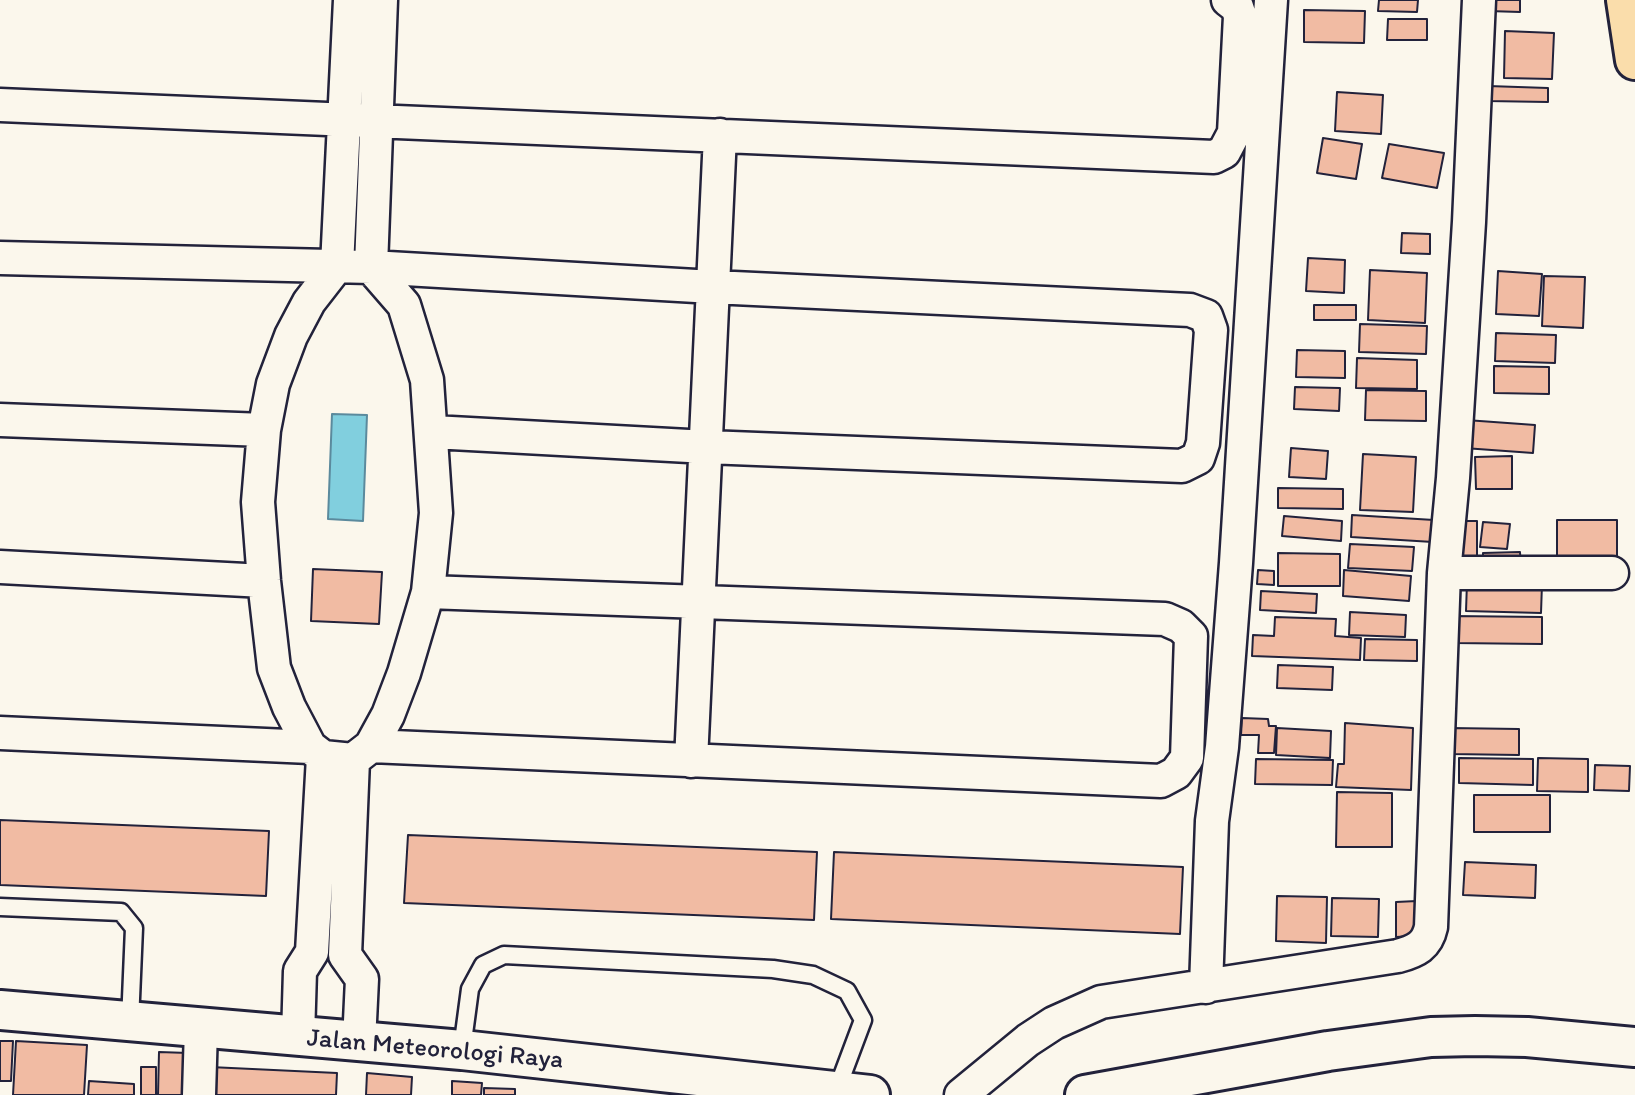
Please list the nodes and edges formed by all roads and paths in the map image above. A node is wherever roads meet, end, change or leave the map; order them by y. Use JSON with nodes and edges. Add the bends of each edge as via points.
{"nodes":[{"id":1,"x":351,"y":0,"type":"edge"},
{"id":2,"x":381,"y":0,"type":"edge"},
{"id":3,"x":1227,"y":0,"type":"edge"},
{"id":4,"x":1272,"y":0,"type":"edge"},
{"id":5,"x":1479,"y":0,"type":"edge"},
{"id":6,"x":1626,"y":0,"type":"edge"},
{"id":7,"x":1635,"y":60,"type":"edge"},
{"id":8,"x":0,"y":105,"type":"edge"},
{"id":9,"x":344,"y":120,"type":"junction"},
{"id":10,"x":376,"y":122,"type":"junction"},
{"id":11,"x":720,"y":135,"type":"junction"},
{"id":12,"x":0,"y":258,"type":"edge"},
{"id":13,"x":337,"y":266,"type":"junction"},
{"id":14,"x":371,"y":267,"type":"junction"},
{"id":15,"x":713,"y":287,"type":"junction"},
{"id":16,"x":0,"y":420,"type":"edge"},
{"id":17,"x":264,"y":430,"type":"junction"},
{"id":18,"x":433,"y":432,"type":"junction"},
{"id":19,"x":707,"y":447,"type":"junction"},
{"id":20,"x":0,"y":567,"type":"edge"},
{"id":21,"x":1444,"y":573,"type":"junction"},
{"id":22,"x":1612,"y":573,"type":"dead end"},
{"id":23,"x":264,"y":582,"type":"junction"},
{"id":24,"x":428,"y":592,"type":"junction"},
{"id":25,"x":699,"y":602,"type":"junction"},
{"id":26,"x":0,"y":733,"type":"edge"},
{"id":27,"x":339,"y":752,"type":"junction"},
{"id":28,"x":691,"y":761,"type":"junction"},
{"id":29,"x":0,"y":907,"type":"edge"},
{"id":30,"x":312,"y":953,"type":"junction"},
{"id":31,"x":345,"y":955,"type":"junction"},
{"id":32,"x":1206,"y":986,"type":"junction"},
{"id":33,"x":0,"y":1010,"type":"edge"},
{"id":34,"x":131,"y":1022,"type":"junction"},
{"id":35,"x":201,"y":1028,"type":"junction"},
{"id":36,"x":298,"y":1037,"type":"junction"},
{"id":37,"x":359,"y":1042,"type":"junction"},
{"id":38,"x":1635,"y":1047,"type":"edge"},
{"id":39,"x":462,"y":1050,"type":"junction"},
{"id":40,"x":853,"y":1093,"type":"edge"},
{"id":41,"x":199,"y":1095,"type":"edge"},
{"id":42,"x":961,"y":1095,"type":"edge"},
{"id":43,"x":1085,"y":1095,"type":"edge"}],
"edges":[{"from":1,"to":9,"type":"street"},
{"from":2,"to":10,"type":"street"},
{"from":3,"to":11,"type":"street","via":[[1240,16],[1234,133],[1224,152],[1214,157]]},
{"from":4,"to":32,"type":"street","via":[[1235,576],[1212,821]]},
{"from":5,"to":21,"type":"street","via":[[1468,249]]},
{"from":6,"to":7,"type":"highway"},
{"from":8,"to":9,"type":"street"},
{"from":9,"to":10,"type":"street"},
{"from":9,"to":13,"type":"street"},
{"from":10,"to":11,"type":"street"},
{"from":10,"to":14,"type":"street"},
{"from":11,"to":15,"type":"street"},
{"from":12,"to":13,"type":"street"},
{"from":13,"to":14,"type":"street"},
{"from":13,"to":17,"type":"street","via":[[309,302],[291,336],[273,384]]},
{"from":14,"to":15,"type":"street"},
{"from":14,"to":18,"type":"street","via":[[404,305],[427,380]]},
{"from":15,"to":19,"type":"street"},
{"from":15,"to":19,"type":"street","via":[[1190,310],[1206,316],[1211,330],[1203,443],[1198,458],[1182,466]]},
{"from":16,"to":17,"type":"street"},
{"from":17,"to":23,"type":"street","via":[[258,502]]},
{"from":18,"to":19,"type":"street"},
{"from":18,"to":24,"type":"street","via":[[436,513]]},
{"from":19,"to":25,"type":"street"},
{"from":20,"to":23,"type":"street"},
{"from":21,"to":22,"type":"street"},
{"from":21,"to":32,"type":"street","via":[[1429,937],[1419,948],[1398,956]]},
{"from":23,"to":27,"type":"street","via":[[274,668],[289,707]]},
{"from":24,"to":25,"type":"street"},
{"from":24,"to":27,"type":"street","via":[[388,715]]},
{"from":25,"to":28,"type":"street"},
{"from":25,"to":28,"type":"street","via":[[1165,619],[1191,636],[1187,758],[1176,774],[1161,781]]},
{"from":26,"to":27,"type":"street"},
{"from":27,"to":28,"type":"street"},
{"from":27,"to":30,"type":"street"},
{"from":27,"to":31,"type":"street"},
{"from":29,"to":34,"type":"lane","via":[[121,912],[134,928]]},
{"from":30,"to":31,"type":"street"},
{"from":30,"to":36,"type":"street","via":[[300,971]]},
{"from":31,"to":37,"type":"street","via":[[362,979]]},
{"from":32,"to":42,"type":"street","via":[[1101,1002],[1077,1012],[1028,1040]]},
{"from":33,"to":34,"type":"main road","name":"Jalan Meteorologi Raya"},
{"from":34,"to":35,"type":"main road","name":"Jalan Meteorologi Raya"},
{"from":35,"to":36,"type":"main road","name":"Jalan Meteorologi Raya"},
{"from":35,"to":41,"type":"street"},
{"from":36,"to":37,"type":"main road","name":"Jalan Meteorologi Raya"},
{"from":37,"to":39,"type":"main road","name":"Jalan Meteorologi Raya"},
{"from":38,"to":43,"type":"main road","via":[[1527,1037],[1431,1037]]},
{"from":39,"to":40,"type":"main road","name":"Jalan Meteorologi Raya"},
{"from":39,"to":40,"type":"lane","via":[[470,989],[483,965],[504,955],[773,969],[813,975],[846,991],[863,1020]]}]}
